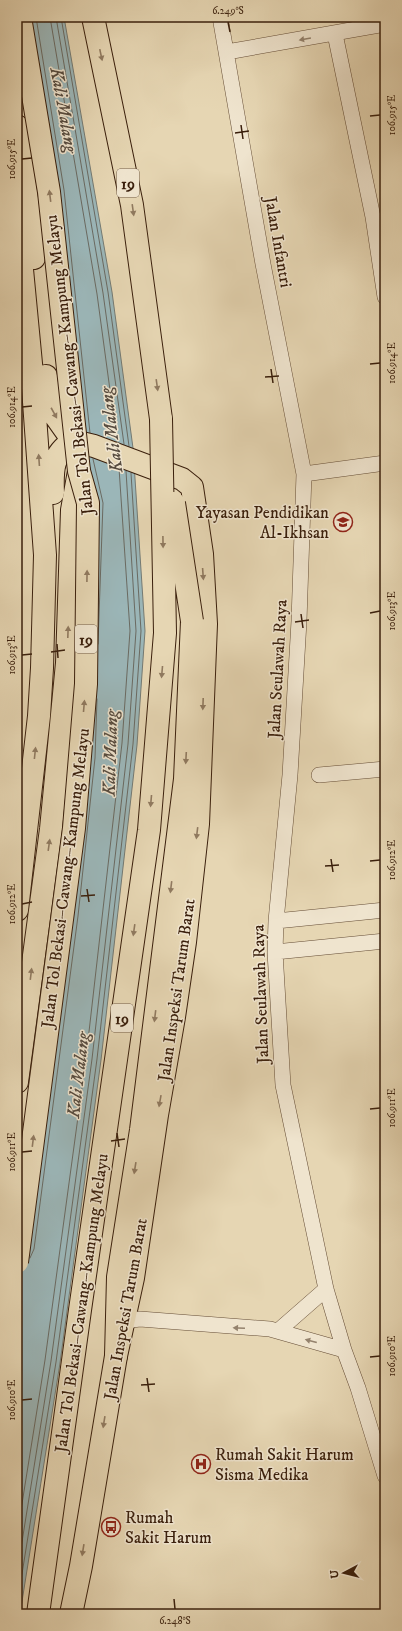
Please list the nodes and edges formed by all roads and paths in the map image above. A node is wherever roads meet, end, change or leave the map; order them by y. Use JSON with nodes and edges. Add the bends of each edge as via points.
{"nodes":[{"id":1,"x":20,"y":17,"type":"edge"},
{"id":2,"x":93,"y":17,"type":"edge"},
{"id":3,"x":220,"y":17,"type":"edge"},
{"id":4,"x":385,"y":24,"type":"edge"},
{"id":5,"x":335,"y":34,"type":"junction"},
{"id":6,"x":227,"y":52,"type":"junction"},
{"id":7,"x":17,"y":126,"type":"edge"},
{"id":8,"x":379,"y":216,"type":"edge"},
{"id":9,"x":17,"y":235,"type":"edge"},
{"id":10,"x":384,"y":274,"type":"edge"},
{"id":11,"x":385,"y":297,"type":"edge"},
{"id":12,"x":161,"y":419,"type":"junction"},
{"id":13,"x":74,"y":441,"type":"junction"},
{"id":14,"x":385,"y":463,"type":"edge"},
{"id":15,"x":79,"y":470,"type":"junction"},
{"id":16,"x":304,"y":474,"type":"junction"},
{"id":17,"x":45,"y":555,"type":"junction"},
{"id":18,"x":385,"y":769,"type":"edge"},
{"id":19,"x":319,"y":775,"type":"dead end"},
{"id":20,"x":17,"y":910,"type":"edge"},
{"id":21,"x":385,"y":910,"type":"edge"},
{"id":22,"x":276,"y":921,"type":"junction"},
{"id":23,"x":385,"y":942,"type":"edge"},
{"id":24,"x":275,"y":952,"type":"junction"},
{"id":25,"x":17,"y":1082,"type":"edge"},
{"id":26,"x":17,"y":1262,"type":"edge"},
{"id":27,"x":326,"y":1289,"type":"junction"},
{"id":28,"x":124,"y":1324,"type":"junction"},
{"id":29,"x":278,"y":1331,"type":"junction"},
{"id":30,"x":344,"y":1350,"type":"junction"},
{"id":31,"x":116,"y":1356,"type":"junction"},
{"id":32,"x":385,"y":1476,"type":"edge"},
{"id":33,"x":38,"y":1614,"type":"edge"},
{"id":34,"x":71,"y":1614,"type":"edge"}],
"edges":[{"from":15,"to":1,"type":"main road","name":"Jalan Tol Bekasi–Cawang–Kampung Melayu","number":"19","one_way":true,"bridge":true,"via":[[49,192]]},
{"from":2,"to":12,"type":"main road","name":"Jalan Tol Bekasi–Cawang–Kampung Melayu","number":"19","one_way":true,"via":[[132,205]]},
{"from":3,"to":6,"type":"street","name":"Jalan Infantri"},
{"from":4,"to":5,"type":"street"},
{"from":5,"to":6,"type":"street","one_way":true},
{"from":5,"to":8,"type":"street"},
{"from":6,"to":16,"type":"street","name":"Jalan Infantri","via":[[263,264]]},
{"from":7,"to":13,"type":"main road","one_way":true,"via":[[29,213],[47,390],[51,410]]},
{"from":8,"to":10,"type":"street"},
{"from":17,"to":9,"type":"main road","one_way":true,"via":[[32,374]]},
{"from":10,"to":11,"type":"street"},
{"from":12,"to":31,"type":"main road","one_way":true,"bridge":true,"via":[[192,621],[185,779],[141,1130],[118,1277]]},
{"from":12,"to":33,"type":"main road","name":"Jalan Tol Bekasi–Cawang–Kampung Melayu","number":"19","one_way":true,"bridge":true,"via":[[165,633],[149,830]]},
{"from":13,"to":17,"type":"main road","via":[[64,447],[55,459],[52,473],[52,534]]},
{"from":13,"to":28,"type":"main road","name":"Jalan Inspeksi Tarum Barat","one_way":true,"bridge":true,"via":[[174,476],[192,487],[202,554],[206,624],[198,824],[185,942]]},
{"from":14,"to":16,"type":"street"},
{"from":25,"to":15,"type":"main road","one_way":true,"via":[[51,829],[67,663],[72,510]]},
{"from":26,"to":15,"type":"main road","name":"Jalan Tol Bekasi–Cawang–Kampung Melayu","number":"19","one_way":true,"bridge":true,"via":[[74,828],[86,684],[88,503]]},
{"from":16,"to":22,"type":"street","name":"Jalan Seulawah Raya","via":[[299,621],[290,767]]},
{"from":20,"to":17,"type":"main road","one_way":true,"via":[[39,716]]},
{"from":18,"to":19,"type":"street"},
{"from":21,"to":22,"type":"street"},
{"from":22,"to":24,"type":"street","name":"Jalan Seulawah Raya"},
{"from":23,"to":24,"type":"street"},
{"from":24,"to":27,"type":"street","name":"Jalan Seulawah Raya","via":[[283,1085]]},
{"from":27,"to":29,"type":"street"},
{"from":27,"to":30,"type":"street","name":"Jalan Seulawah Raya"},
{"from":29,"to":28,"type":"street","one_way":true,"via":[[140,1319]]},
{"from":28,"to":31,"type":"main road","name":"Jalan Inspeksi Tarum Barat"},
{"from":30,"to":29,"type":"street","one_way":true},
{"from":30,"to":32,"type":"street","name":"Jalan Seulawah Raya"},
{"from":31,"to":34,"type":"main road","name":"Jalan Inspeksi Tarum Barat","one_way":true}]}
